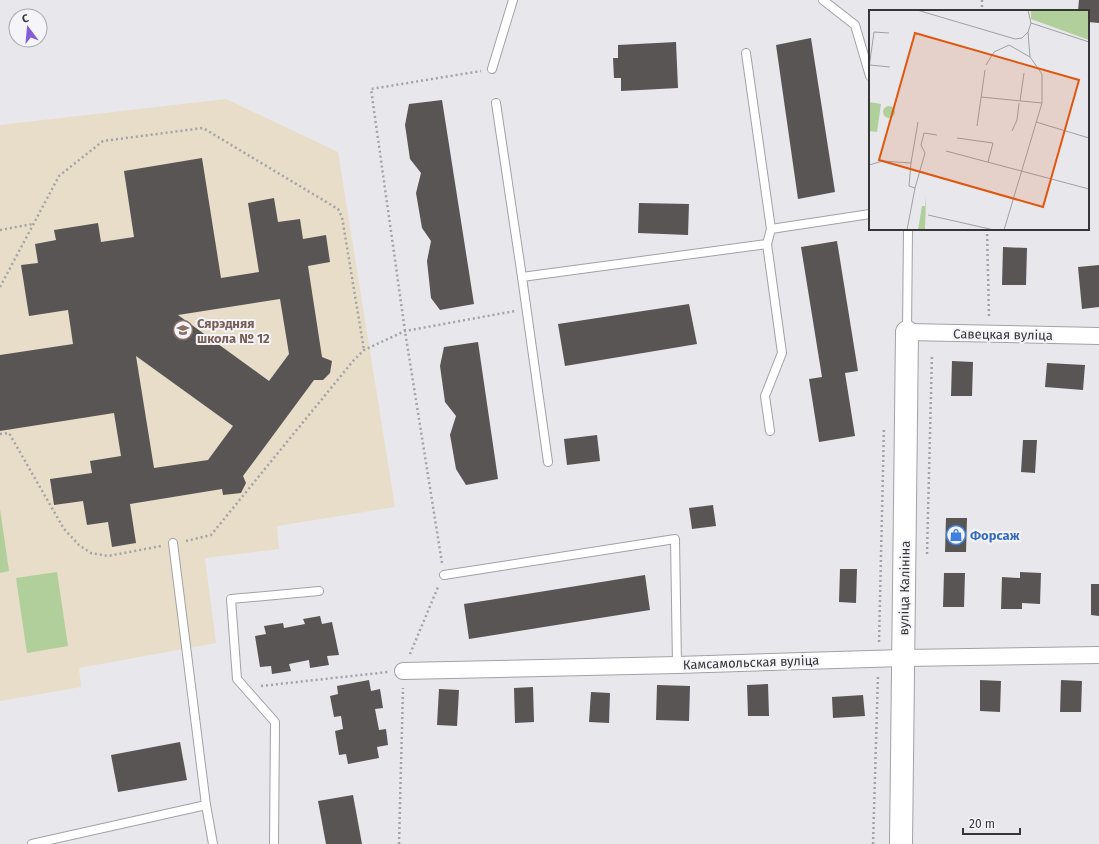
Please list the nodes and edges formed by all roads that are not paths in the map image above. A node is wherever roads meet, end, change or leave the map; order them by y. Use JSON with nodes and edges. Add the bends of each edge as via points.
{"nodes":[{"id":1,"x":513,"y":0,"type":"edge"},
{"id":2,"x":823,"y":0,"type":"edge"},
{"id":3,"x":746,"y":53,"type":"dead end"},
{"id":4,"x":492,"y":69,"type":"road end"},
{"id":5,"x":869,"y":73,"type":"edge"},
{"id":6,"x":496,"y":103,"type":"dead end"},
{"id":7,"x":869,"y":214,"type":"edge"},
{"id":8,"x":772,"y":229,"type":"junction"},
{"id":9,"x":908,"y":230,"type":"edge"},
{"id":10,"x":767,"y":244,"type":"junction"},
{"id":11,"x":522,"y":277,"type":"junction"},
{"id":12,"x":907,"y":332,"type":"junction"},
{"id":13,"x":1099,"y":336,"type":"edge"},
{"id":14,"x":770,"y":431,"type":"dead end"},
{"id":15,"x":548,"y":462,"type":"dead end"},
{"id":16,"x":173,"y":544,"type":"road end"},
{"id":17,"x":444,"y":575,"type":"road end"},
{"id":18,"x":318,"y":591,"type":"dead end"},
{"id":19,"x":1099,"y":655,"type":"edge"},
{"id":20,"x":903,"y":658,"type":"junction"},
{"id":21,"x":677,"y":664,"type":"junction"},
{"id":22,"x":403,"y":671,"type":"road end"},
{"id":23,"x":206,"y":805,"type":"junction"},
{"id":24,"x":32,"y":844,"type":"edge"},
{"id":25,"x":213,"y":844,"type":"edge"},
{"id":26,"x":274,"y":844,"type":"edge"},
{"id":27,"x":901,"y":844,"type":"edge"}],
"edges":[{"from":1,"to":4,"type":"lane"},
{"from":2,"to":5,"type":"lane","via":[[855,24]]},
{"from":3,"to":8,"type":"lane"},
{"from":6,"to":11,"type":"lane"},
{"from":7,"to":8,"type":"lane"},
{"from":8,"to":10,"type":"lane"},
{"from":9,"to":12,"type":"lane"},
{"from":10,"to":11,"type":"lane"},
{"from":10,"to":14,"type":"lane","via":[[782,353],[765,396]]},
{"from":11,"to":15,"type":"lane"},
{"from":12,"to":13,"type":"street","name":"Савецкая вуліца"},
{"from":12,"to":20,"type":"street","name":"вуліца Калініна"},
{"from":16,"to":23,"type":"lane"},
{"from":17,"to":21,"type":"lane","via":[[675,539]]},
{"from":18,"to":26,"type":"lane","via":[[231,599],[237,679],[275,722]]},
{"from":19,"to":20,"type":"street","name":"Камсамольская вуліца"},
{"from":20,"to":21,"type":"street","name":"Камсамольская вуліца"},
{"from":20,"to":27,"type":"street","name":"вуліца Калініна"},
{"from":21,"to":22,"type":"street","name":"Камсамольская вуліца"},
{"from":23,"to":24,"type":"lane"},
{"from":23,"to":25,"type":"lane"}]}
